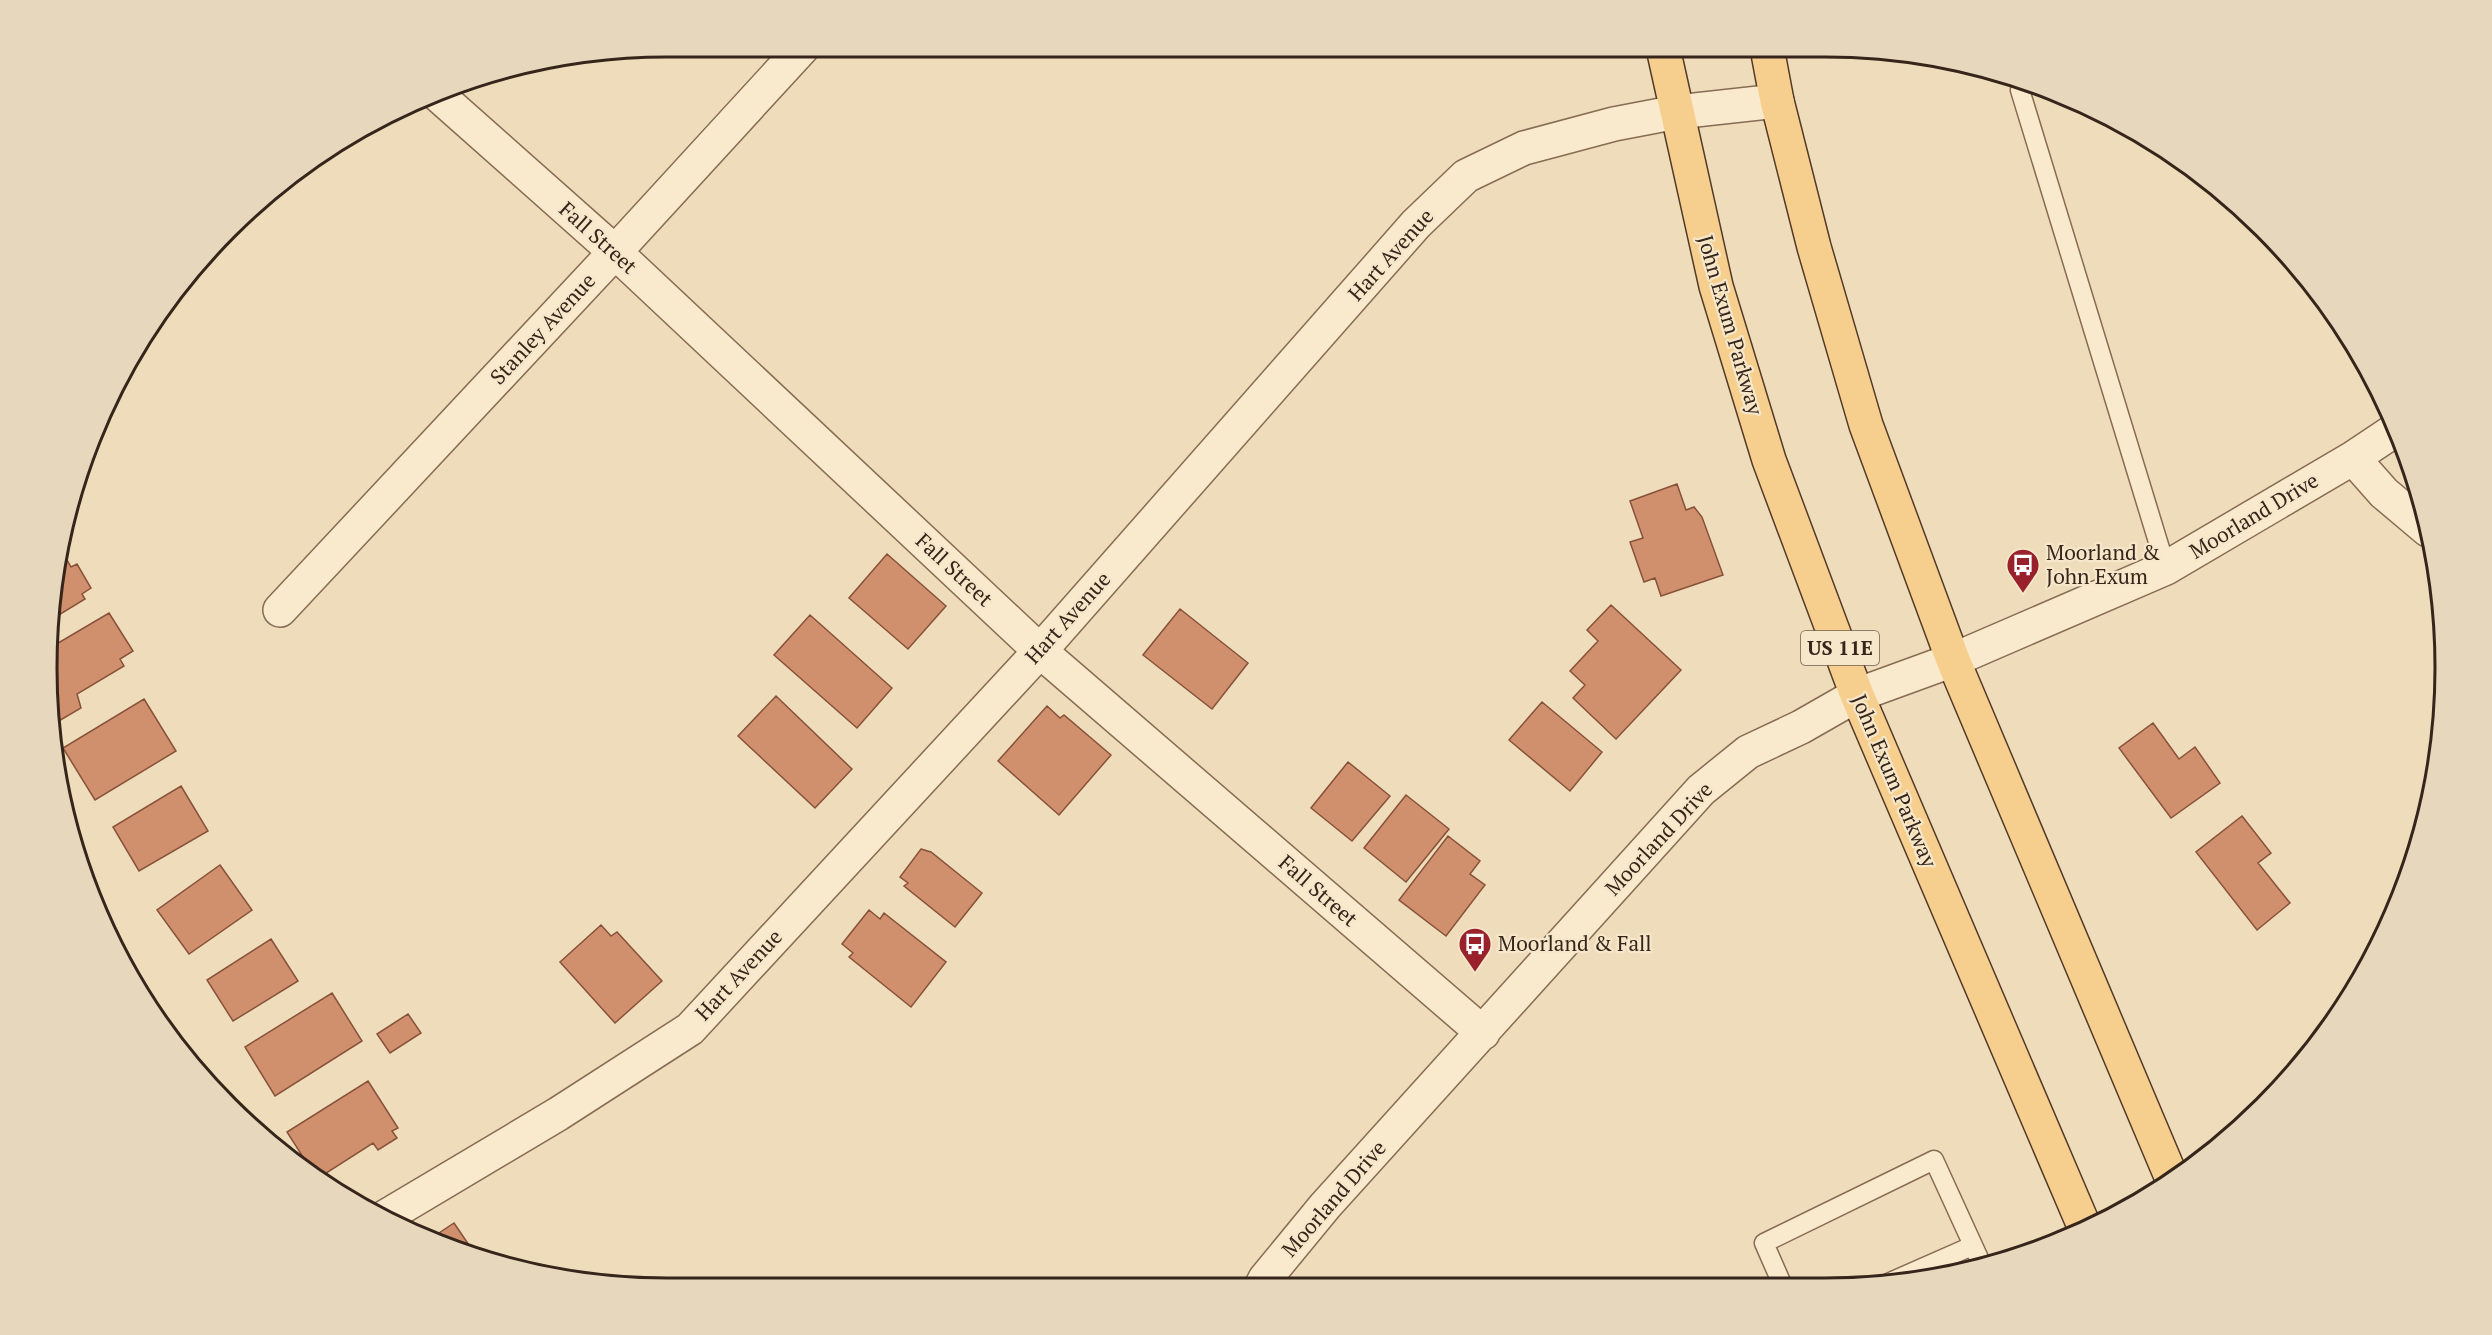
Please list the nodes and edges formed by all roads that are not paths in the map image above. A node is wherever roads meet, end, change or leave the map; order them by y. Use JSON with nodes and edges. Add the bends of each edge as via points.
{"nodes":[{"id":1,"x":794,"y":57,"type":"edge"},
{"id":2,"x":1665,"y":57,"type":"edge"},
{"id":3,"x":1769,"y":57,"type":"edge"},
{"id":4,"x":2020,"y":90,"type":"dead end"},
{"id":5,"x":443,"y":100,"type":"edge"},
{"id":6,"x":1777,"y":101,"type":"junction"},
{"id":7,"x":1677,"y":112,"type":"junction"},
{"id":8,"x":615,"y":252,"type":"junction"},
{"id":9,"x":2389,"y":434,"type":"edge"},
{"id":10,"x":2353,"y":458,"type":"junction"},
{"id":11,"x":2417,"y":520,"type":"edge"},
{"id":12,"x":2166,"y":568,"type":"junction"},
{"id":13,"x":280,"y":610,"type":"dead end"},
{"id":14,"x":1040,"y":651,"type":"junction"},
{"id":15,"x":1953,"y":660,"type":"junction"},
{"id":16,"x":1857,"y":695,"type":"junction"},
{"id":17,"x":1482,"y":1033,"type":"junction"},
{"id":18,"x":2169,"y":1171,"type":"edge"},
{"id":19,"x":392,"y":1213,"type":"edge"},
{"id":20,"x":2082,"y":1221,"type":"edge"},
{"id":21,"x":1972,"y":1246,"type":"junction"},
{"id":22,"x":1978,"y":1258,"type":"edge"},
{"id":23,"x":1915,"y":1271,"type":"edge"},
{"id":24,"x":1266,"y":1278,"type":"edge"},
{"id":25,"x":1779,"y":1278,"type":"edge"}],
"edges":[{"from":1,"to":8,"type":"street","name":"Stanley Avenue"},
{"from":2,"to":7,"type":"main road","name":"John Exum Parkway","number":"US 11E"},
{"from":3,"to":6,"type":"main road"},
{"from":4,"to":12,"type":"lane"},
{"from":5,"to":8,"type":"street","name":"Fall Street"},
{"from":6,"to":7,"type":"street","name":"Hart Avenue"},
{"from":6,"to":15,"type":"main road","via":[[1866,425]]},
{"from":7,"to":14,"type":"street","name":"Hart Avenue","via":[[1524,148],[1466,176],[1408,233]]},
{"from":7,"to":16,"type":"main road","name":"John Exum Parkway","number":"US 11E","via":[[1716,286],[1769,460]]},
{"from":8,"to":13,"type":"street","name":"Stanley Avenue"},
{"from":8,"to":14,"type":"street","name":"Fall Street"},
{"from":9,"to":10,"type":"street","name":"Moorland Drive"},
{"from":10,"to":11,"type":"street","via":[[2384,493]]},
{"from":10,"to":12,"type":"street","name":"Moorland Drive"},
{"from":12,"to":15,"type":"street","name":"Moorland Drive"},
{"from":14,"to":17,"type":"street","name":"Fall Street"},
{"from":14,"to":19,"type":"street","name":"Hart Avenue","via":[[690,1029],[558,1114]]},
{"from":15,"to":16,"type":"street","name":"Moorland Drive"},
{"from":15,"to":18,"type":"main road"},
{"from":16,"to":17,"type":"street","name":"Moorland Drive","via":[[1801,728],[1748,752],[1701,790]]},
{"from":16,"to":20,"type":"main road","name":"John Exum Parkway","number":"US 11E"},
{"from":17,"to":24,"type":"street","name":"Moorland Drive","via":[[1325,1206]]},
{"from":21,"to":22,"type":"lane"},
{"from":21,"to":23,"type":"lane"},
{"from":21,"to":25,"type":"lane","via":[[1934,1160],[1764,1243]]}]}
